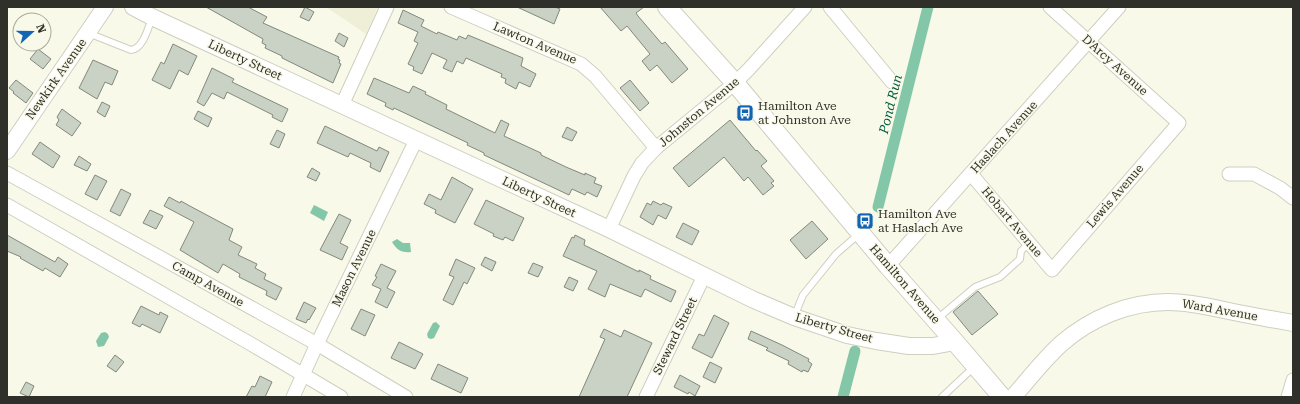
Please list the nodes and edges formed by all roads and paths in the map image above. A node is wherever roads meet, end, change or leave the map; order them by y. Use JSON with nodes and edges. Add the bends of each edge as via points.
{"nodes":[{"id":1,"x":105,"y":7,"type":"edge"},
{"id":2,"x":133,"y":7,"type":"edge"},
{"id":3,"x":387,"y":7,"type":"edge"},
{"id":4,"x":451,"y":7,"type":"edge"},
{"id":5,"x":667,"y":7,"type":"edge"},
{"id":6,"x":805,"y":7,"type":"edge"},
{"id":7,"x":830,"y":7,"type":"edge"},
{"id":8,"x":1050,"y":7,"type":"edge"},
{"id":9,"x":1119,"y":7,"type":"edge"},
{"id":10,"x":152,"y":17,"type":"junction"},
{"id":11,"x":88,"y":33,"type":"junction"},
{"id":12,"x":1088,"y":41,"type":"junction"},
{"id":13,"x":892,"y":82,"type":"dead end"},
{"id":14,"x":735,"y":83,"type":"junction"},
{"id":15,"x":342,"y":104,"type":"junction"},
{"id":16,"x":1179,"y":123,"type":"joint"},
{"id":17,"x":416,"y":140,"type":"junction"},
{"id":18,"x":656,"y":148,"type":"junction"},
{"id":19,"x":7,"y":151,"type":"edge"},
{"id":20,"x":7,"y":173,"type":"edge"},
{"id":21,"x":971,"y":174,"type":"junction"},
{"id":22,"x":1229,"y":174,"type":"dead end"},
{"id":23,"x":1293,"y":198,"type":"edge"},
{"id":24,"x":7,"y":205,"type":"edge"},
{"id":25,"x":609,"y":229,"type":"junction"},
{"id":26,"x":860,"y":233,"type":"junction"},
{"id":27,"x":1029,"y":243,"type":"junction"},
{"id":28,"x":888,"y":266,"type":"junction"},
{"id":29,"x":1052,"y":270,"type":"joint"},
{"id":30,"x":704,"y":276,"type":"junction"},
{"id":31,"x":794,"y":317,"type":"junction"},
{"id":32,"x":936,"y":320,"type":"junction"},
{"id":33,"x":1293,"y":323,"type":"edge"},
{"id":34,"x":955,"y":342,"type":"junction"},
{"id":35,"x":317,"y":344,"type":"junction"},
{"id":36,"x":975,"y":366,"type":"junction"},
{"id":37,"x":303,"y":376,"type":"junction"},
{"id":38,"x":1293,"y":380,"type":"edge"},
{"id":39,"x":293,"y":397,"type":"edge"},
{"id":40,"x":341,"y":397,"type":"edge"},
{"id":41,"x":406,"y":397,"type":"edge"},
{"id":42,"x":646,"y":397,"type":"edge"},
{"id":43,"x":942,"y":397,"type":"edge"},
{"id":44,"x":1002,"y":397,"type":"edge"},
{"id":45,"x":1013,"y":397,"type":"edge"},
{"id":46,"x":1288,"y":397,"type":"edge"}],
"edges":[{"from":1,"to":11,"type":"street","name":"Newkirk Avenue"},
{"from":2,"to":10,"type":"street","name":"Liberty Street"},
{"from":3,"to":15,"type":"street"},
{"from":4,"to":18,"type":"street","name":"Lawton Avenue","via":[[581,64],[595,76]]},
{"from":5,"to":14,"type":"main road","name":"Hamilton Avenue"},
{"from":6,"to":14,"type":"street","name":"Johnston Avenue"},
{"from":7,"to":13,"type":"street"},
{"from":8,"to":12,"type":"street","name":"D'Arcy Avenue"},
{"from":9,"to":12,"type":"street","name":"Haslach Avenue"},
{"from":10,"to":11,"type":"lane","via":[[140,46],[134,50]]},
{"from":10,"to":15,"type":"street","name":"Liberty Street"},
{"from":11,"to":19,"type":"street","name":"Newkirk Avenue"},
{"from":12,"to":16,"type":"street","name":"D'Arcy Avenue"},
{"from":12,"to":21,"type":"street","name":"Haslach Avenue"},
{"from":14,"to":18,"type":"street","name":"Johnston Avenue"},
{"from":14,"to":26,"type":"main road","name":"Hamilton Avenue"},
{"from":15,"to":17,"type":"street","name":"Liberty Street"},
{"from":16,"to":29,"type":"street","name":"Lewis Avenue"},
{"from":17,"to":25,"type":"street","name":"Liberty Street"},
{"from":17,"to":35,"type":"street","name":"Mason Avenue"},
{"from":18,"to":25,"type":"street","name":"Johnston Avenue","via":[[634,176]]},
{"from":20,"to":35,"type":"street","name":"Camp Avenue"},
{"from":21,"to":27,"type":"street","name":"Hobart Avenue"},
{"from":21,"to":28,"type":"street","name":"Haslach Avenue"},
{"from":22,"to":23,"type":"street","via":[[1254,174]]},
{"from":24,"to":37,"type":"street"},
{"from":25,"to":30,"type":"street","name":"Liberty Street"},
{"from":26,"to":28,"type":"main road","name":"Hamilton Avenue"},
{"from":26,"to":31,"type":"lane","via":[[836,254],[803,295]]},
{"from":27,"to":29,"type":"street","name":"Hobart Avenue"},
{"from":27,"to":32,"type":"lane","via":[[1021,251],[1020,259],[1000,277],[975,287]]},
{"from":28,"to":32,"type":"main road","name":"Hamilton Avenue"},
{"from":30,"to":31,"type":"street","name":"Liberty Street"},
{"from":30,"to":42,"type":"street","name":"Steward Street"},
{"from":31,"to":34,"type":"street","name":"Liberty Street","via":[[847,335],[910,346]]},
{"from":32,"to":34,"type":"main road","name":"Hamilton Avenue"},
{"from":33,"to":45,"type":"street","name":"Ward Avenue","via":[[1189,303],[1144,304],[1122,309],[1101,317],[1064,342]]},
{"from":34,"to":36,"type":"main road","name":"Hamilton Avenue"},
{"from":35,"to":37,"type":"street","name":"Mason Avenue"},
{"from":35,"to":41,"type":"street","name":"Camp Avenue"},
{"from":36,"to":43,"type":"lane"},
{"from":36,"to":44,"type":"main road","name":"Hamilton Avenue"},
{"from":37,"to":39,"type":"street","name":"Mason Avenue"},
{"from":37,"to":40,"type":"street"},
{"from":38,"to":46,"type":"street"}]}
